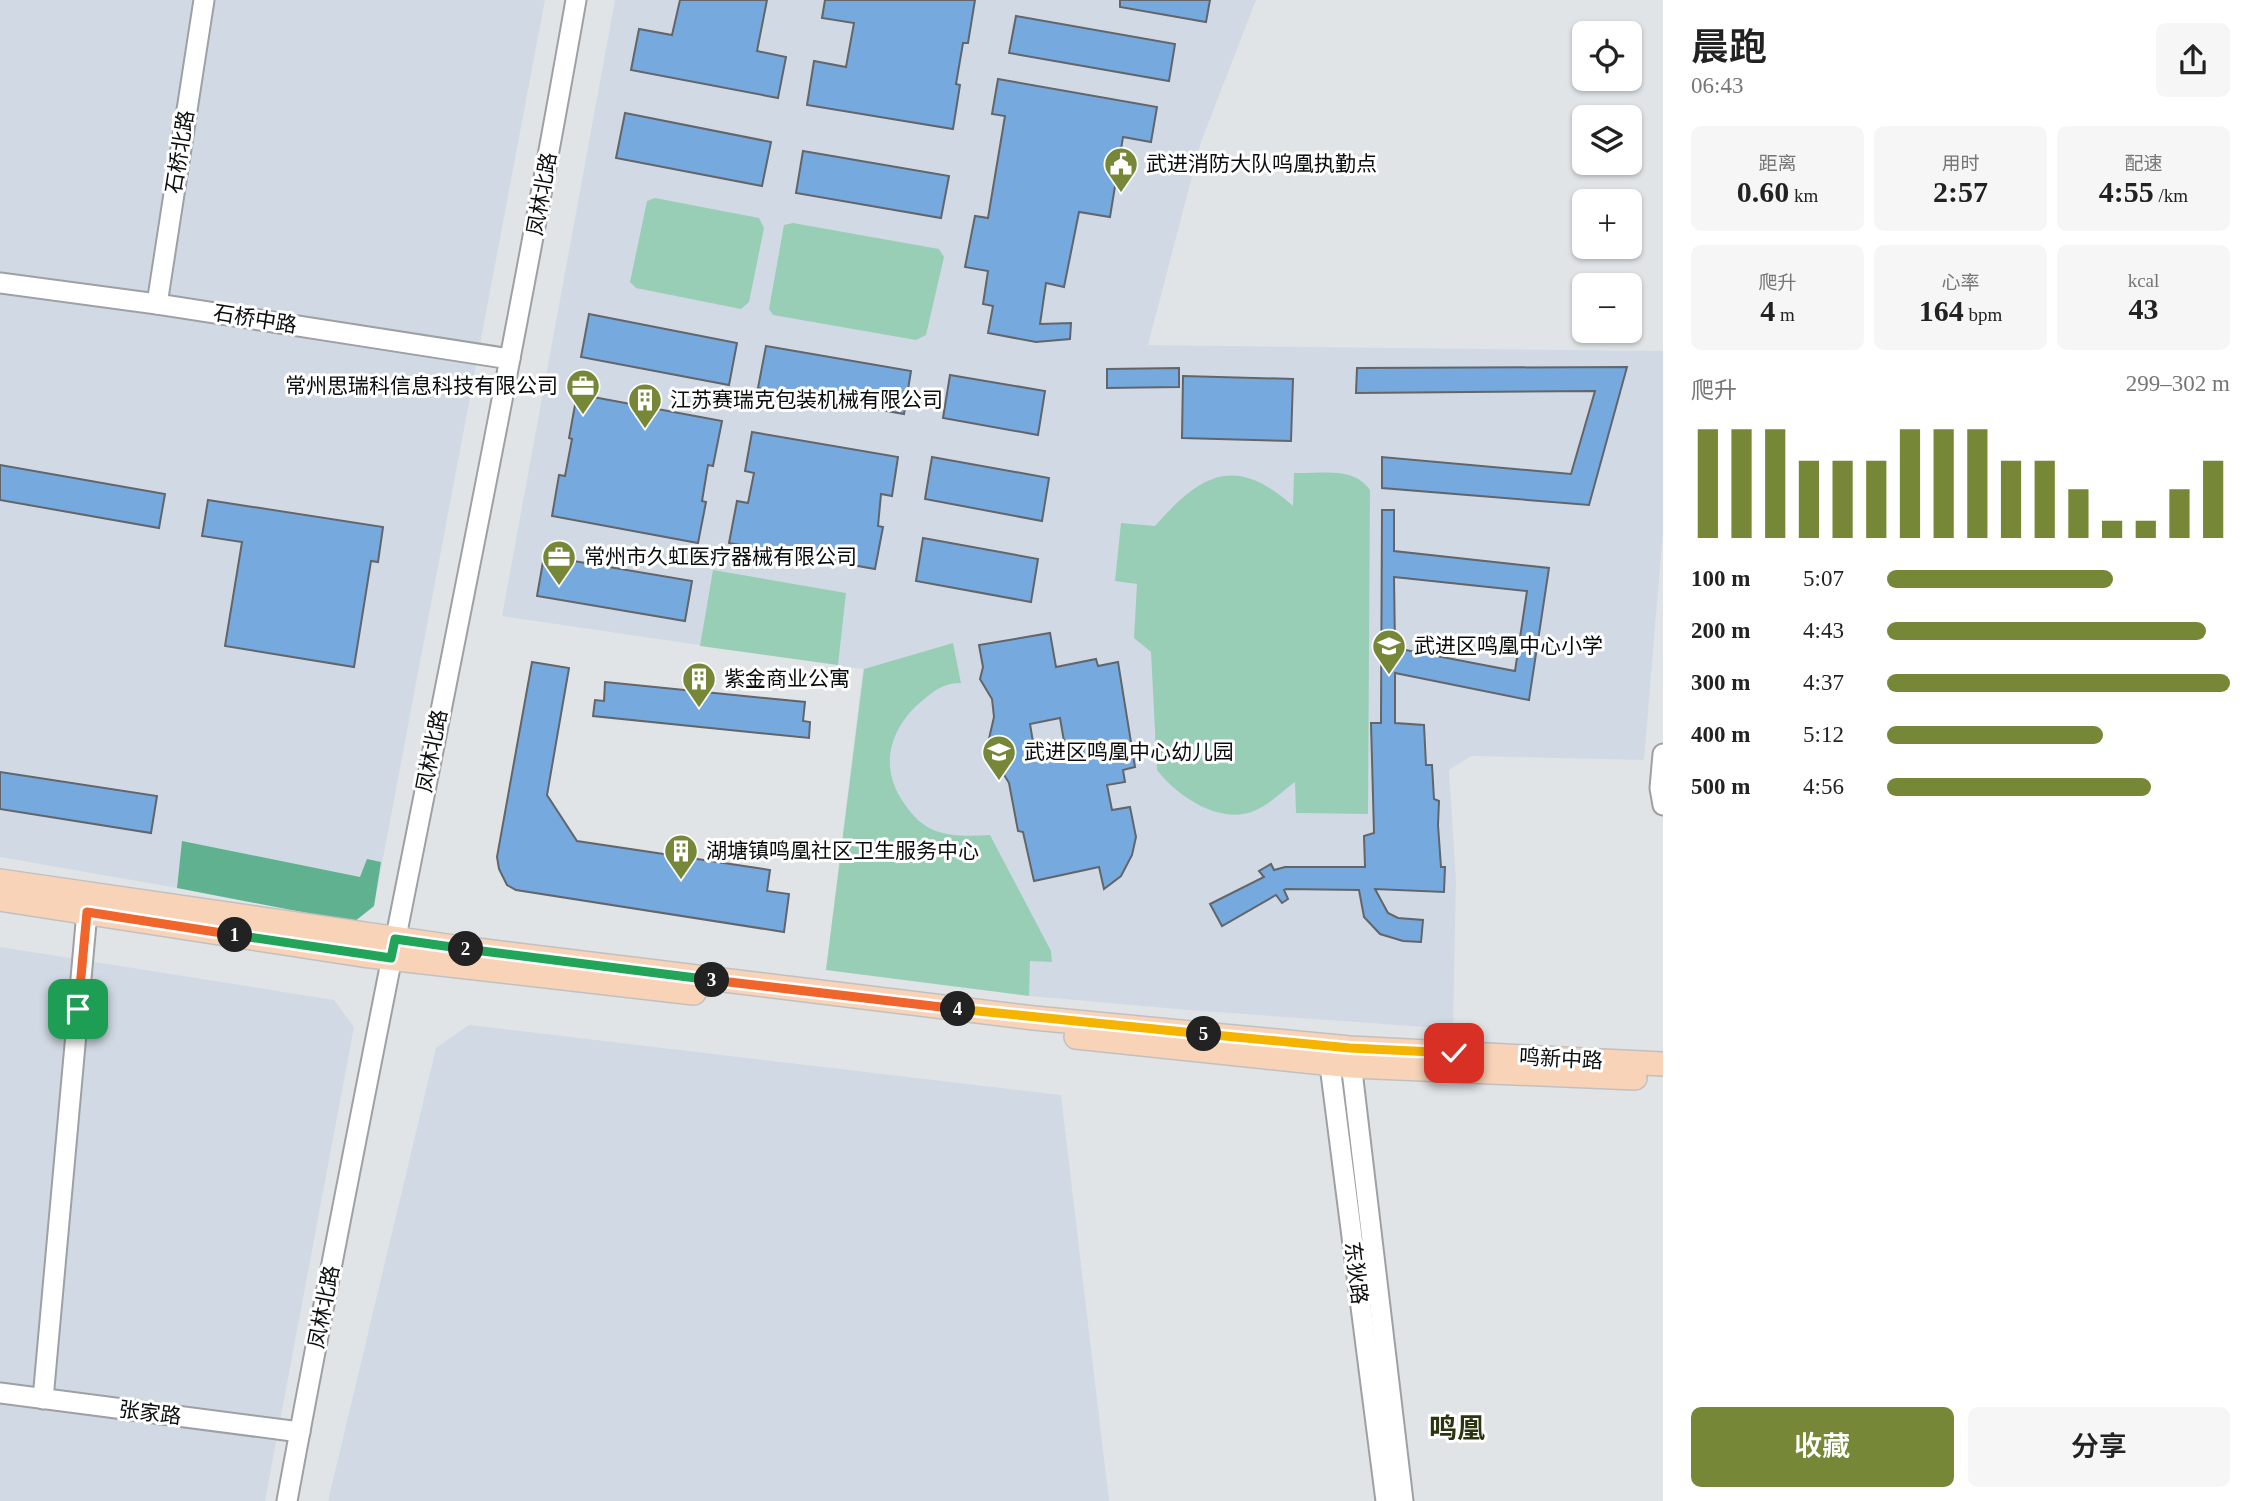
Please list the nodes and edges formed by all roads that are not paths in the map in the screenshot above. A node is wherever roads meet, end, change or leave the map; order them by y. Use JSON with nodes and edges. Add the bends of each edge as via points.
{"nodes":[{"id":1,"x":204,"y":0,"type":"edge"},
{"id":2,"x":576,"y":0,"type":"edge"},
{"id":3,"x":0,"y":283,"type":"edge"},
{"id":4,"x":157,"y":304,"type":"junction"},
{"id":5,"x":510,"y":359,"type":"junction"},
{"id":6,"x":1663,"y":754,"type":"edge"},
{"id":7,"x":1663,"y":805,"type":"edge"},
{"id":8,"x":0,"y":881,"type":"edge"},
{"id":9,"x":0,"y":899,"type":"edge"},
{"id":10,"x":87,"y":912,"type":"junction"},
{"id":11,"x":393,"y":949,"type":"junction"},
{"id":12,"x":1340,"y":1056,"type":"junction"},
{"id":13,"x":1663,"y":1064,"type":"edge"},
{"id":14,"x":1663,"y":1079,"type":"edge"},
{"id":15,"x":0,"y":1393,"type":"edge"},
{"id":16,"x":43,"y":1399,"type":"junction"},
{"id":17,"x":300,"y":1432,"type":"junction"},
{"id":18,"x":287,"y":1501,"type":"edge"},
{"id":19,"x":1386,"y":1501,"type":"edge"},
{"id":20,"x":1403,"y":1501,"type":"edge"}],
"edges":[{"from":1,"to":4,"type":"street","name":"石桥北路"},
{"from":2,"to":5,"type":"street","name":"凤林北路"},
{"from":3,"to":4,"type":"street","name":"石桥中路"},
{"from":4,"to":5,"type":"street","name":"石桥中路"},
{"from":5,"to":11,"type":"street","name":"凤林北路"},
{"from":6,"to":7,"type":"street"},
{"from":8,"to":11,"type":"main road","name":"鸣新中路"},
{"from":9,"to":10,"type":"main road","name":"鸣新中路"},
{"from":10,"to":11,"type":"main road","name":"鸣新中路"},
{"from":10,"to":16,"type":"street"},
{"from":11,"to":12,"type":"main road","name":"鸣新中路"},
{"from":11,"to":17,"type":"street","name":"凤林北路"},
{"from":12,"to":13,"type":"main road","name":"鸣新中路"},
{"from":12,"to":14,"type":"main road","name":"鸣新中路"},
{"from":12,"to":19,"type":"street","name":"东狄路"},
{"from":12,"to":20,"type":"street","name":"东狄路"},
{"from":15,"to":16,"type":"street","name":"张家路"},
{"from":16,"to":17,"type":"street","name":"张家路"},
{"from":17,"to":18,"type":"street","name":"凤林北路"}]}
